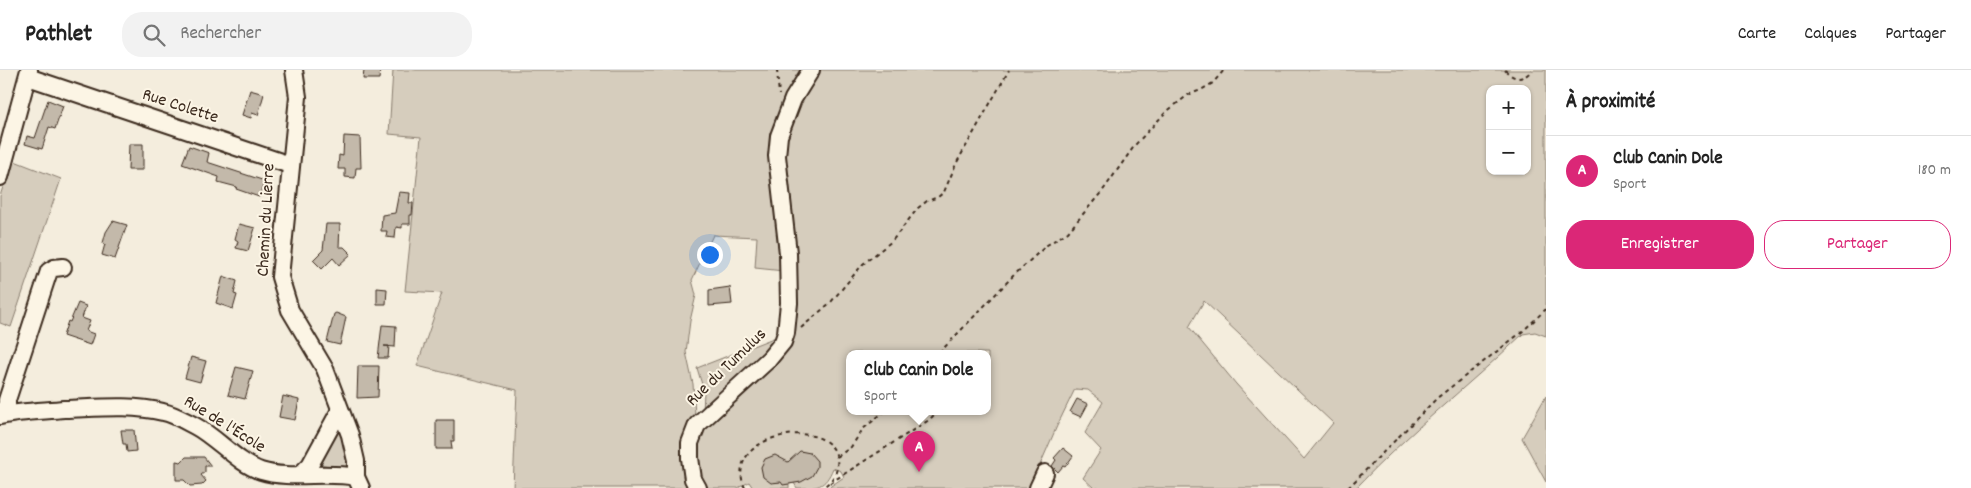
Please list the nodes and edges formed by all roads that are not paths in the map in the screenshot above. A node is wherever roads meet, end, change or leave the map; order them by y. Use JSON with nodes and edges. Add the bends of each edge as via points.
{"nodes":[{"id":1,"x":294,"y":70,"type":"edge"},
{"id":2,"x":810,"y":70,"type":"edge"},
{"id":3,"x":29,"y":74,"type":"edge"},
{"id":4,"x":290,"y":165,"type":"junction"},
{"id":5,"x":0,"y":177,"type":"edge"},
{"id":6,"x":63,"y":267,"type":"dead end"},
{"id":7,"x":340,"y":410,"type":"junction"},
{"id":8,"x":4,"y":415,"type":"edge"},
{"id":9,"x":1045,"y":473,"type":"dead end"},
{"id":10,"x":301,"y":474,"type":"junction"},
{"id":11,"x":358,"y":483,"type":"edge"},
{"id":12,"x":698,"y":488,"type":"edge"},
{"id":13,"x":1038,"y":488,"type":"edge"}],
"edges":[{"from":1,"to":4,"type":"street","name":"Chemin du Lierre","via":[[298,98]]},
{"from":2,"to":12,"type":"street","name":"Rue du Tumulus","via":[[782,125],[777,156],[788,253],[787,328],[783,342],[770,359],[697,425],[690,443],[690,458],[693,479]]},
{"from":3,"to":4,"type":"street","name":"Rue Colette"},
{"from":3,"to":5,"type":"street"},
{"from":4,"to":7,"type":"street","name":"Chemin du Lierre","via":[[280,277],[290,310],[325,369]]},
{"from":6,"to":8,"type":"street","via":[[49,271]]},
{"from":7,"to":10,"type":"street","via":[[310,465]]},
{"from":7,"to":11,"type":"street","name":"Chemin du Lierre","via":[[356,461]]},
{"from":8,"to":10,"type":"street","name":"Rue de l'École","via":[[121,406],[164,412],[196,426],[260,471]]},
{"from":9,"to":13,"type":"street"},
{"from":10,"to":11,"type":"street","name":"Rue de l'École","via":[[342,474]]}]}
